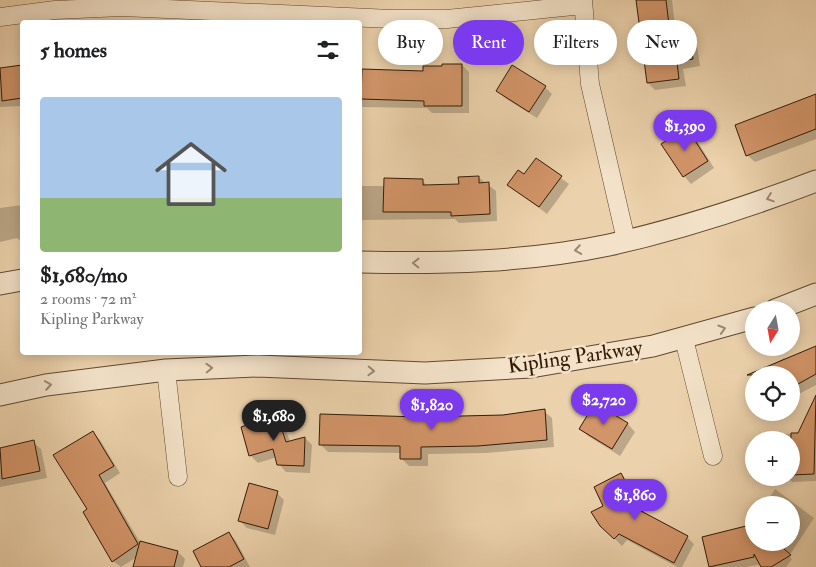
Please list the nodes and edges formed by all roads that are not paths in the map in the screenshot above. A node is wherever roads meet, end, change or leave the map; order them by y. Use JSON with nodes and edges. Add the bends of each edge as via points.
{"nodes":[{"id":1,"x":583,"y":3,"type":"edge"},
{"id":2,"x":0,"y":17,"type":"edge"},
{"id":3,"x":816,"y":182,"type":"edge"},
{"id":4,"x":626,"y":240,"type":"junction"},
{"id":5,"x":362,"y":262,"type":"edge"},
{"id":6,"x":20,"y":280,"type":"edge"},
{"id":7,"x":0,"y":284,"type":"edge"},
{"id":8,"x":816,"y":294,"type":"edge"},
{"id":9,"x":798,"y":301,"type":"edge"},
{"id":10,"x":745,"y":321,"type":"edge"},
{"id":11,"x":684,"y":339,"type":"junction"},
{"id":12,"x":166,"y":370,"type":"junction"},
{"id":13,"x":0,"y":396,"type":"edge"},
{"id":14,"x":713,"y":456,"type":"dead end"},
{"id":15,"x":178,"y":477,"type":"dead end"}],
"edges":[{"from":1,"to":2,"type":"street","via":[[447,19],[122,7]]},
{"from":1,"to":4,"type":"street","via":[[590,84]]},
{"from":3,"to":4,"type":"street","one_way":true,"via":[[730,212]]},
{"from":4,"to":5,"type":"street","one_way":true,"via":[[529,257],[441,264]]},
{"from":6,"to":7,"type":"street"},
{"from":8,"to":9,"type":"street"},
{"from":11,"to":10,"type":"street","name":"Kipling Parkway","one_way":true},
{"from":12,"to":11,"type":"street","name":"Kipling Parkway","one_way":true,"via":[[258,366],[425,373],[531,367]]},
{"from":11,"to":14,"type":"street"},
{"from":13,"to":12,"type":"street","name":"Kipling Parkway","one_way":true,"via":[[46,385]]},
{"from":12,"to":15,"type":"street"}]}
